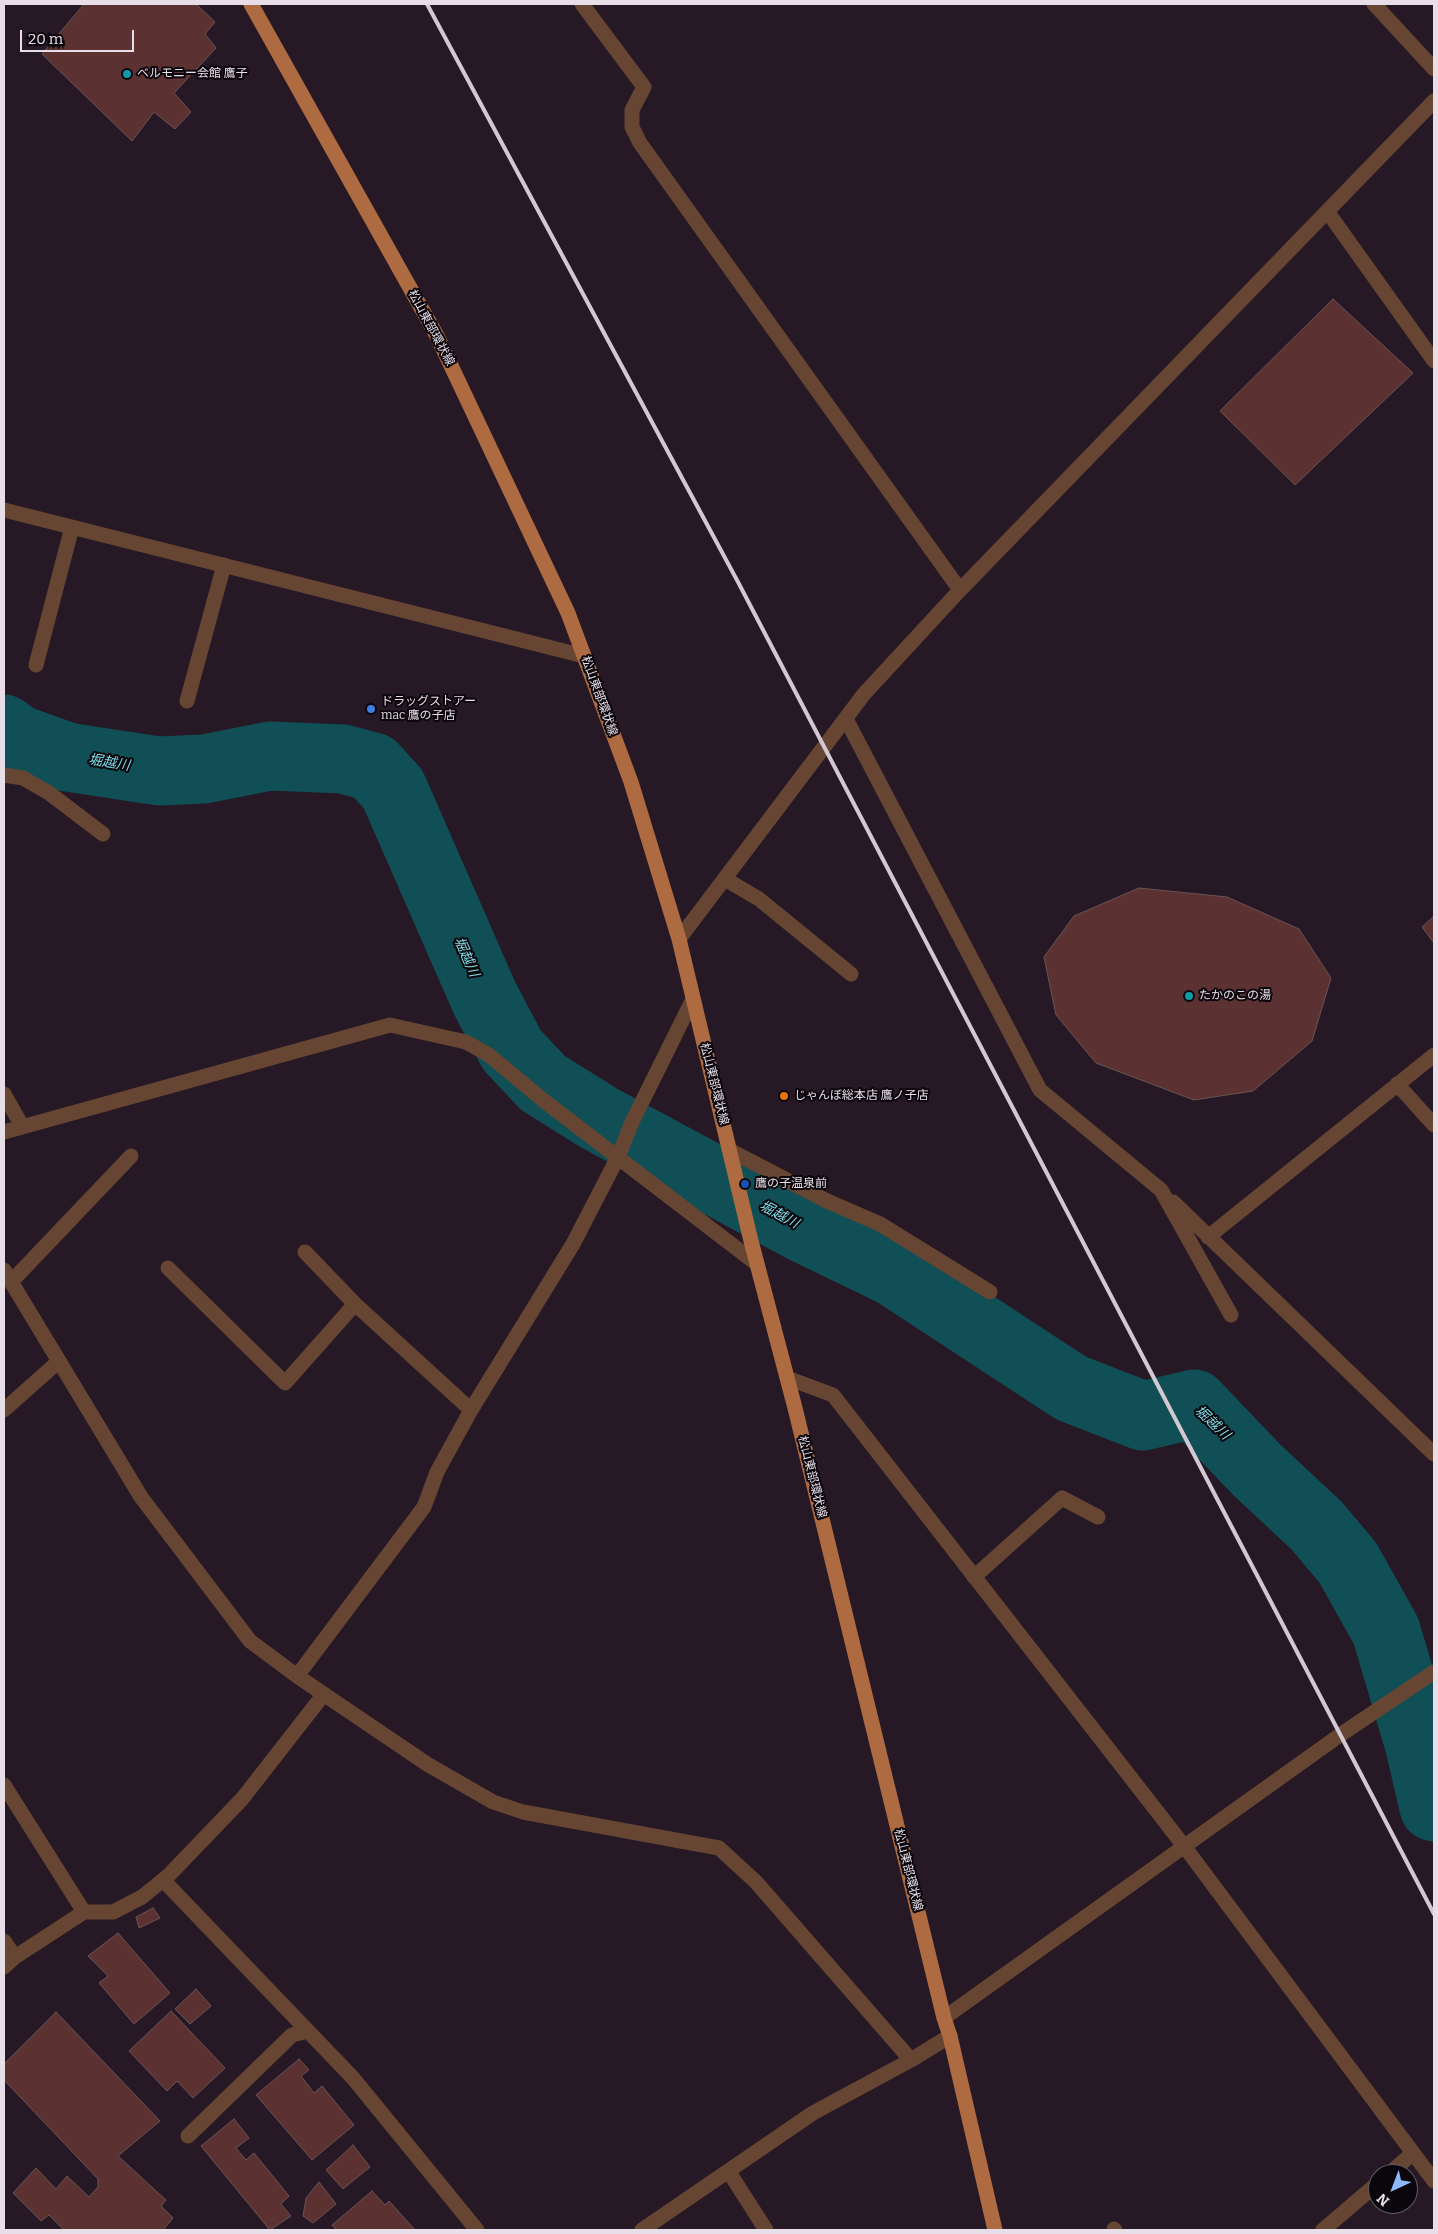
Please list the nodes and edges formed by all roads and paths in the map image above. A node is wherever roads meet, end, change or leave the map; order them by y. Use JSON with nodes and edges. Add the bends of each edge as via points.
{"nodes":[{"id":1,"x":251,"y":4,"type":"edge"},
{"id":2,"x":582,"y":4,"type":"edge"},
{"id":3,"x":1374,"y":4,"type":"edge"},
{"id":4,"x":1434,"y":69,"type":"edge"},
{"id":5,"x":1434,"y":101,"type":"edge"},
{"id":6,"x":1327,"y":211,"type":"junction"},
{"id":7,"x":1434,"y":361,"type":"edge"},
{"id":8,"x":4,"y":510,"type":"edge"},
{"id":9,"x":72,"y":528,"type":"junction"},
{"id":10,"x":224,"y":565,"type":"junction"},
{"id":11,"x":960,"y":590,"type":"junction"},
{"id":12,"x":584,"y":656,"type":"junction"},
{"id":13,"x":36,"y":665,"type":"dead end"},
{"id":14,"x":187,"y":701,"type":"dead end"},
{"id":15,"x":846,"y":719,"type":"junction"},
{"id":16,"x":4,"y":775,"type":"edge"},
{"id":17,"x":103,"y":834,"type":"dead end"},
{"id":18,"x":725,"y":879,"type":"junction"},
{"id":19,"x":679,"y":939,"type":"junction"},
{"id":20,"x":851,"y":974,"type":"dead end"},
{"id":21,"x":693,"y":999,"type":"junction"},
{"id":22,"x":1434,"y":1055,"type":"edge"},
{"id":23,"x":1397,"y":1084,"type":"junction"},
{"id":24,"x":4,"y":1094,"type":"edge"},
{"id":25,"x":1434,"y":1125,"type":"edge"},
{"id":26,"x":22,"y":1126,"type":"junction"},
{"id":27,"x":4,"y":1132,"type":"edge"},
{"id":28,"x":619,"y":1154,"type":"junction"},
{"id":29,"x":131,"y":1156,"type":"dead end"},
{"id":30,"x":733,"y":1158,"type":"junction"},
{"id":31,"x":1160,"y":1190,"type":"junction"},
{"id":32,"x":1208,"y":1237,"type":"junction"},
{"id":33,"x":305,"y":1252,"type":"dead end"},
{"id":34,"x":757,"y":1264,"type":"junction"},
{"id":35,"x":168,"y":1268,"type":"dead end"},
{"id":36,"x":7,"y":1276,"type":"edge"},
{"id":37,"x":990,"y":1292,"type":"dead end"},
{"id":38,"x":355,"y":1304,"type":"junction"},
{"id":39,"x":1230,"y":1315,"type":"dead end"},
{"id":40,"x":58,"y":1362,"type":"junction"},
{"id":41,"x":787,"y":1378,"type":"junction"},
{"id":42,"x":4,"y":1410,"type":"edge"},
{"id":43,"x":471,"y":1410,"type":"junction"},
{"id":44,"x":1434,"y":1454,"type":"edge"},
{"id":45,"x":1098,"y":1517,"type":"dead end"},
{"id":46,"x":974,"y":1577,"type":"junction"},
{"id":47,"x":1434,"y":1672,"type":"edge"},
{"id":48,"x":296,"y":1676,"type":"junction"},
{"id":49,"x":324,"y":1694,"type":"junction"},
{"id":50,"x":4,"y":1784,"type":"edge"},
{"id":51,"x":1184,"y":1846,"type":"junction"},
{"id":52,"x":163,"y":1880,"type":"junction"},
{"id":53,"x":84,"y":1912,"type":"junction"},
{"id":54,"x":4,"y":1941,"type":"edge"},
{"id":55,"x":15,"y":1957,"type":"junction"},
{"id":56,"x":4,"y":1968,"type":"edge"},
{"id":57,"x":944,"y":2018,"type":"junction"},
{"id":58,"x":308,"y":2031,"type":"junction"},
{"id":59,"x":950,"y":2036,"type":"junction"},
{"id":60,"x":911,"y":2060,"type":"junction"},
{"id":61,"x":188,"y":2136,"type":"dead end"},
{"id":62,"x":1413,"y":2153,"type":"junction"},
{"id":63,"x":1400,"y":2164,"type":"edge"},
{"id":64,"x":729,"y":2172,"type":"junction"},
{"id":65,"x":1434,"y":2182,"type":"edge"},
{"id":66,"x":1368,"y":2192,"type":"edge"},
{"id":67,"x":477,"y":2230,"type":"edge"},
{"id":68,"x":642,"y":2230,"type":"edge"},
{"id":69,"x":766,"y":2230,"type":"edge"},
{"id":70,"x":995,"y":2230,"type":"edge"},
{"id":71,"x":1323,"y":2230,"type":"edge"}],
"edges":[{"from":1,"to":12,"type":"main road","name":"松山東部環状線","via":[[437,336],[568,613]]},
{"from":2,"to":11,"type":"street","via":[[644,86],[632,110],[632,127],[640,143]]},
{"from":3,"to":4,"type":"street"},
{"from":5,"to":6,"type":"street"},
{"from":6,"to":7,"type":"street"},
{"from":6,"to":11,"type":"street"},
{"from":8,"to":9,"type":"street"},
{"from":9,"to":10,"type":"street"},
{"from":9,"to":13,"type":"street"},
{"from":10,"to":12,"type":"street"},
{"from":10,"to":14,"type":"street"},
{"from":11,"to":15,"type":"street","via":[[864,694]]},
{"from":12,"to":19,"type":"main road","name":"松山東部環状線","via":[[631,782]]},
{"from":15,"to":18,"type":"street"},
{"from":15,"to":31,"type":"street","via":[[1040,1090]]},
{"from":16,"to":17,"type":"street","via":[[22,778],[49,793]]},
{"from":18,"to":19,"type":"street"},
{"from":18,"to":20,"type":"street","via":[[759,899]]},
{"from":19,"to":21,"type":"main road","name":"松山東部環状線"},
{"from":21,"to":28,"type":"street"},
{"from":21,"to":30,"type":"main road","name":"松山東部環状線"},
{"from":22,"to":23,"type":"street"},
{"from":23,"to":25,"type":"street"},
{"from":23,"to":32,"type":"street"},
{"from":24,"to":26,"type":"street"},
{"from":26,"to":27,"type":"street"},
{"from":26,"to":28,"type":"street","via":[[390,1025],[466,1042],[489,1055],[543,1100]]},
{"from":28,"to":34,"type":"street"},
{"from":28,"to":43,"type":"street","via":[[573,1244]]},
{"from":29,"to":36,"type":"street"},
{"from":30,"to":34,"type":"main road","name":"松山東部環状線"},
{"from":30,"to":37,"type":"street","via":[[880,1224]]},
{"from":31,"to":32,"type":"street"},
{"from":31,"to":39,"type":"street"},
{"from":32,"to":44,"type":"street"},
{"from":33,"to":38,"type":"street"},
{"from":34,"to":41,"type":"main road","name":"松山東部環状線"},
{"from":35,"to":38,"type":"street","via":[[285,1383]]},
{"from":36,"to":40,"type":"street"},
{"from":38,"to":43,"type":"street"},
{"from":40,"to":42,"type":"street"},
{"from":40,"to":48,"type":"street","via":[[141,1496],[250,1641]]},
{"from":41,"to":46,"type":"street","via":[[833,1395]]},
{"from":41,"to":57,"type":"main road","name":"松山東部環状線"},
{"from":43,"to":48,"type":"street","via":[[437,1472],[424,1507]]},
{"from":45,"to":46,"type":"street","via":[[1062,1498]]},
{"from":46,"to":51,"type":"street"},
{"from":47,"to":51,"type":"street"},
{"from":48,"to":49,"type":"street"},
{"from":49,"to":52,"type":"street","via":[[242,1799]]},
{"from":49,"to":60,"type":"street","via":[[427,1764],[493,1802],[523,1812],[719,1848],[756,1882]]},
{"from":50,"to":53,"type":"street"},
{"from":51,"to":57,"type":"street"},
{"from":51,"to":62,"type":"street"},
{"from":52,"to":53,"type":"street","via":[[142,1897],[113,1912]]},
{"from":52,"to":58,"type":"street"},
{"from":53,"to":55,"type":"street"},
{"from":54,"to":55,"type":"street"},
{"from":55,"to":56,"type":"street"},
{"from":57,"to":59,"type":"main road","name":"松山東部環状線"},
{"from":58,"to":61,"type":"street","via":[[292,2035]]},
{"from":58,"to":67,"type":"street","via":[[352,2078]]},
{"from":59,"to":60,"type":"street"},
{"from":59,"to":70,"type":"main road","name":"松山東部環状線"},
{"from":60,"to":64,"type":"street","via":[[813,2113]]},
{"from":62,"to":63,"type":"street"},
{"from":62,"to":65,"type":"street"},
{"from":64,"to":68,"type":"street"},
{"from":64,"to":69,"type":"street"},
{"from":66,"to":71,"type":"street"}]}
